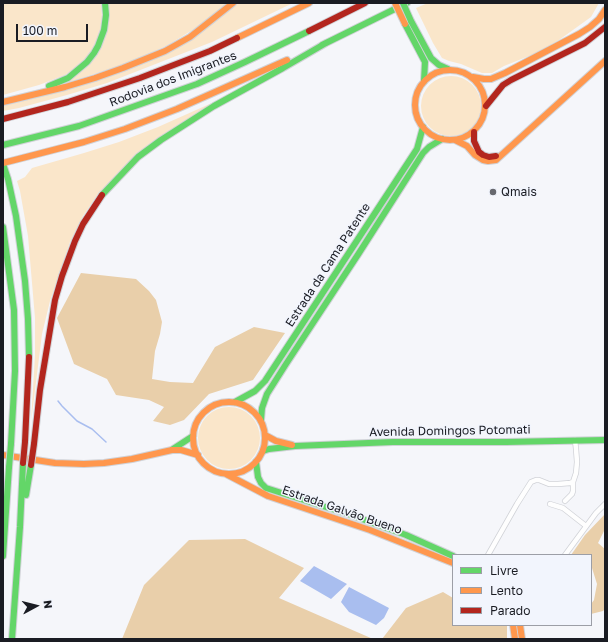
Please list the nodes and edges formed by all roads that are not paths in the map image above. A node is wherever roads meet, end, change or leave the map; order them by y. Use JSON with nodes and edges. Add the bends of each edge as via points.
{"nodes":[{"id":1,"x":105,"y":3,"type":"edge"},
{"id":2,"x":233,"y":3,"type":"edge"},
{"id":3,"x":310,"y":3,"type":"edge"},
{"id":4,"x":365,"y":3,"type":"edge"},
{"id":5,"x":395,"y":3,"type":"edge"},
{"id":6,"x":403,"y":3,"type":"edge"},
{"id":7,"x":407,"y":3,"type":"edge"},
{"id":8,"x":605,"y":10,"type":"edge"},
{"id":9,"x":408,"y":23,"type":"junction"},
{"id":10,"x":605,"y":27,"type":"edge"},
{"id":11,"x":326,"y":43,"type":"junction"},
{"id":12,"x":605,"y":61,"type":"edge"},
{"id":13,"x":448,"y":69,"type":"junction"},
{"id":14,"x":473,"y":77,"type":"junction"},
{"id":15,"x":424,"y":81,"type":"junction"},
{"id":16,"x":21,"y":97,"type":"junction"},
{"id":17,"x":3,"y":102,"type":"edge"},
{"id":18,"x":486,"y":106,"type":"junction"},
{"id":19,"x":3,"y":119,"type":"edge"},
{"id":20,"x":423,"y":127,"type":"junction"},
{"id":21,"x":474,"y":132,"type":"junction"},
{"id":22,"x":442,"y":139,"type":"junction"},
{"id":23,"x":454,"y":140,"type":"junction"},
{"id":24,"x":3,"y":145,"type":"edge"},
{"id":25,"x":502,"y":155,"type":"junction"},
{"id":26,"x":3,"y":164,"type":"edge"},
{"id":27,"x":3,"y":227,"type":"edge"},
{"id":28,"x":235,"y":402,"type":"junction"},
{"id":29,"x":261,"y":420,"type":"junction"},
{"id":30,"x":265,"y":434,"type":"junction"},
{"id":31,"x":193,"y":436,"type":"junction"},
{"id":32,"x":575,"y":440,"type":"junction"},
{"id":33,"x":605,"y":440,"type":"edge"},
{"id":34,"x":295,"y":446,"type":"junction"},
{"id":35,"x":172,"y":450,"type":"junction"},
{"id":36,"x":262,"y":452,"type":"junction"},
{"id":37,"x":3,"y":454,"type":"edge"},
{"id":38,"x":198,"y":456,"type":"junction"},
{"id":39,"x":256,"y":462,"type":"junction"},
{"id":40,"x":226,"y":474,"type":"junction"},
{"id":41,"x":573,"y":482,"type":"junction"},
{"id":42,"x":565,"y":501,"type":"dead end"},
{"id":43,"x":550,"y":504,"type":"dead end"},
{"id":44,"x":605,"y":504,"type":"edge"},
{"id":45,"x":586,"y":526,"type":"junction"},
{"id":46,"x":20,"y":527,"type":"junction"},
{"id":47,"x":489,"y":554,"type":"edge"},
{"id":48,"x":566,"y":554,"type":"edge"},
{"id":49,"x":3,"y":556,"type":"edge"},
{"id":50,"x":452,"y":556,"type":"edge"},
{"id":51,"x":452,"y":563,"type":"edge"},
{"id":52,"x":513,"y":626,"type":"edge"},
{"id":53,"x":520,"y":626,"type":"edge"},
{"id":54,"x":12,"y":639,"type":"edge"},
{"id":55,"x":515,"y":639,"type":"edge"},
{"id":56,"x":522,"y":639,"type":"edge"}],
"edges":[{"from":1,"to":16,"type":"main road","via":[[104,30],[98,46],[87,62],[68,78]]},
{"from":2,"to":16,"type":"main road","via":[[190,37],[165,51],[95,78]]},
{"from":3,"to":19,"type":"main road","name":"Rodovia dos Imigrantes","via":[[210,51],[140,78],[68,102]]},
{"from":4,"to":24,"type":"main road","name":"Rodovia dos Imigrantes","via":[[197,84],[79,126]]},
{"from":5,"to":9,"type":"main road","bridge":true},
{"from":6,"to":9,"type":"main road","bridge":true},
{"from":7,"to":11,"type":"main road"},
{"from":8,"to":14,"type":"main road","via":[[590,28],[505,73],[484,79]]},
{"from":9,"to":13,"type":"main road","via":[[431,58]]},
{"from":9,"to":15,"type":"main road","via":[[425,62]]},
{"from":10,"to":18,"type":"main road","via":[[585,43],[511,80]]},
{"from":11,"to":26,"type":"main road","via":[[125,129]]},
{"from":11,"to":46,"type":"main road","bridge":true,"via":[[214,106],[160,140],[138,157],[100,197],[75,241],[55,300]]},
{"from":12,"to":25,"type":"main road"},
{"from":13,"to":14,"type":"main road","via":[[461,70]]},
{"from":13,"to":15,"type":"main road","via":[[434,72]]},
{"from":14,"to":18,"type":"main road","via":[[483,90]]},
{"from":15,"to":20,"type":"main road","via":[[417,91],[415,104],[417,116]]},
{"from":16,"to":17,"type":"main road"},
{"from":18,"to":21,"type":"main road","via":[[484,116]]},
{"from":20,"to":22,"type":"main road","via":[[431,135]]},
{"from":20,"to":28,"type":"main road","name":"Estrada da Cama Patente","via":[[417,149],[264,381],[255,391]]},
{"from":21,"to":23,"type":"main road"},
{"from":21,"to":25,"type":"main road","via":[[478,152],[489,157]]},
{"from":22,"to":23,"type":"main road"},
{"from":22,"to":29,"type":"main road","name":"Estrada da Cama Patente","via":[[423,153],[286,364],[267,394]]},
{"from":23,"to":25,"type":"main road","via":[[467,146],[483,160],[496,160]]},
{"from":26,"to":46,"type":"main road","bridge":true,"via":[[17,223],[28,319],[28,386]]},
{"from":27,"to":49,"type":"main road","bridge":true,"via":[[15,338]]},
{"from":28,"to":29,"type":"main road","via":[[250,408]]},
{"from":28,"to":31,"type":"main road","via":[[227,401],[212,405],[197,421]]},
{"from":29,"to":30,"type":"main road"},
{"from":30,"to":34,"type":"main road","name":"Avenida Domingos Potomati","via":[[276,441]]},
{"from":30,"to":36,"type":"main road"},
{"from":31,"to":35,"type":"main road"},
{"from":31,"to":38,"type":"main road"},
{"from":32,"to":33,"type":"main road","name":"Avenida Domingos Potomati"},
{"from":32,"to":34,"type":"main road","name":"Avenida Domingos Potomati"},
{"from":32,"to":41,"type":"street","via":[[577,462]]},
{"from":34,"to":36,"type":"main road","name":"Avenida Domingos Potomati"},
{"from":35,"to":37,"type":"main road","via":[[104,463],[84,464],[51,462]]},
{"from":35,"to":38,"type":"main road","via":[[181,450]]},
{"from":36,"to":39,"type":"main road"},
{"from":38,"to":40,"type":"main road","via":[[207,466]]},
{"from":39,"to":40,"type":"main road","via":[[250,468]]},
{"from":39,"to":50,"type":"main road","name":"Estrada Galvão Bueno","via":[[258,477],[266,488],[351,515]]},
{"from":40,"to":51,"type":"main road","name":"Estrada Galvão Bueno","via":[[268,496],[370,530]]},
{"from":41,"to":42,"type":"street","via":[[572,494]]},
{"from":41,"to":47,"type":"street","via":[[531,482]]},
{"from":43,"to":45,"type":"street","via":[[562,508]]},
{"from":44,"to":45,"type":"street"},
{"from":45,"to":48,"type":"street"},
{"from":46,"to":54,"type":"main road"},
{"from":52,"to":55,"type":"main road"},
{"from":53,"to":56,"type":"main road"}]}
